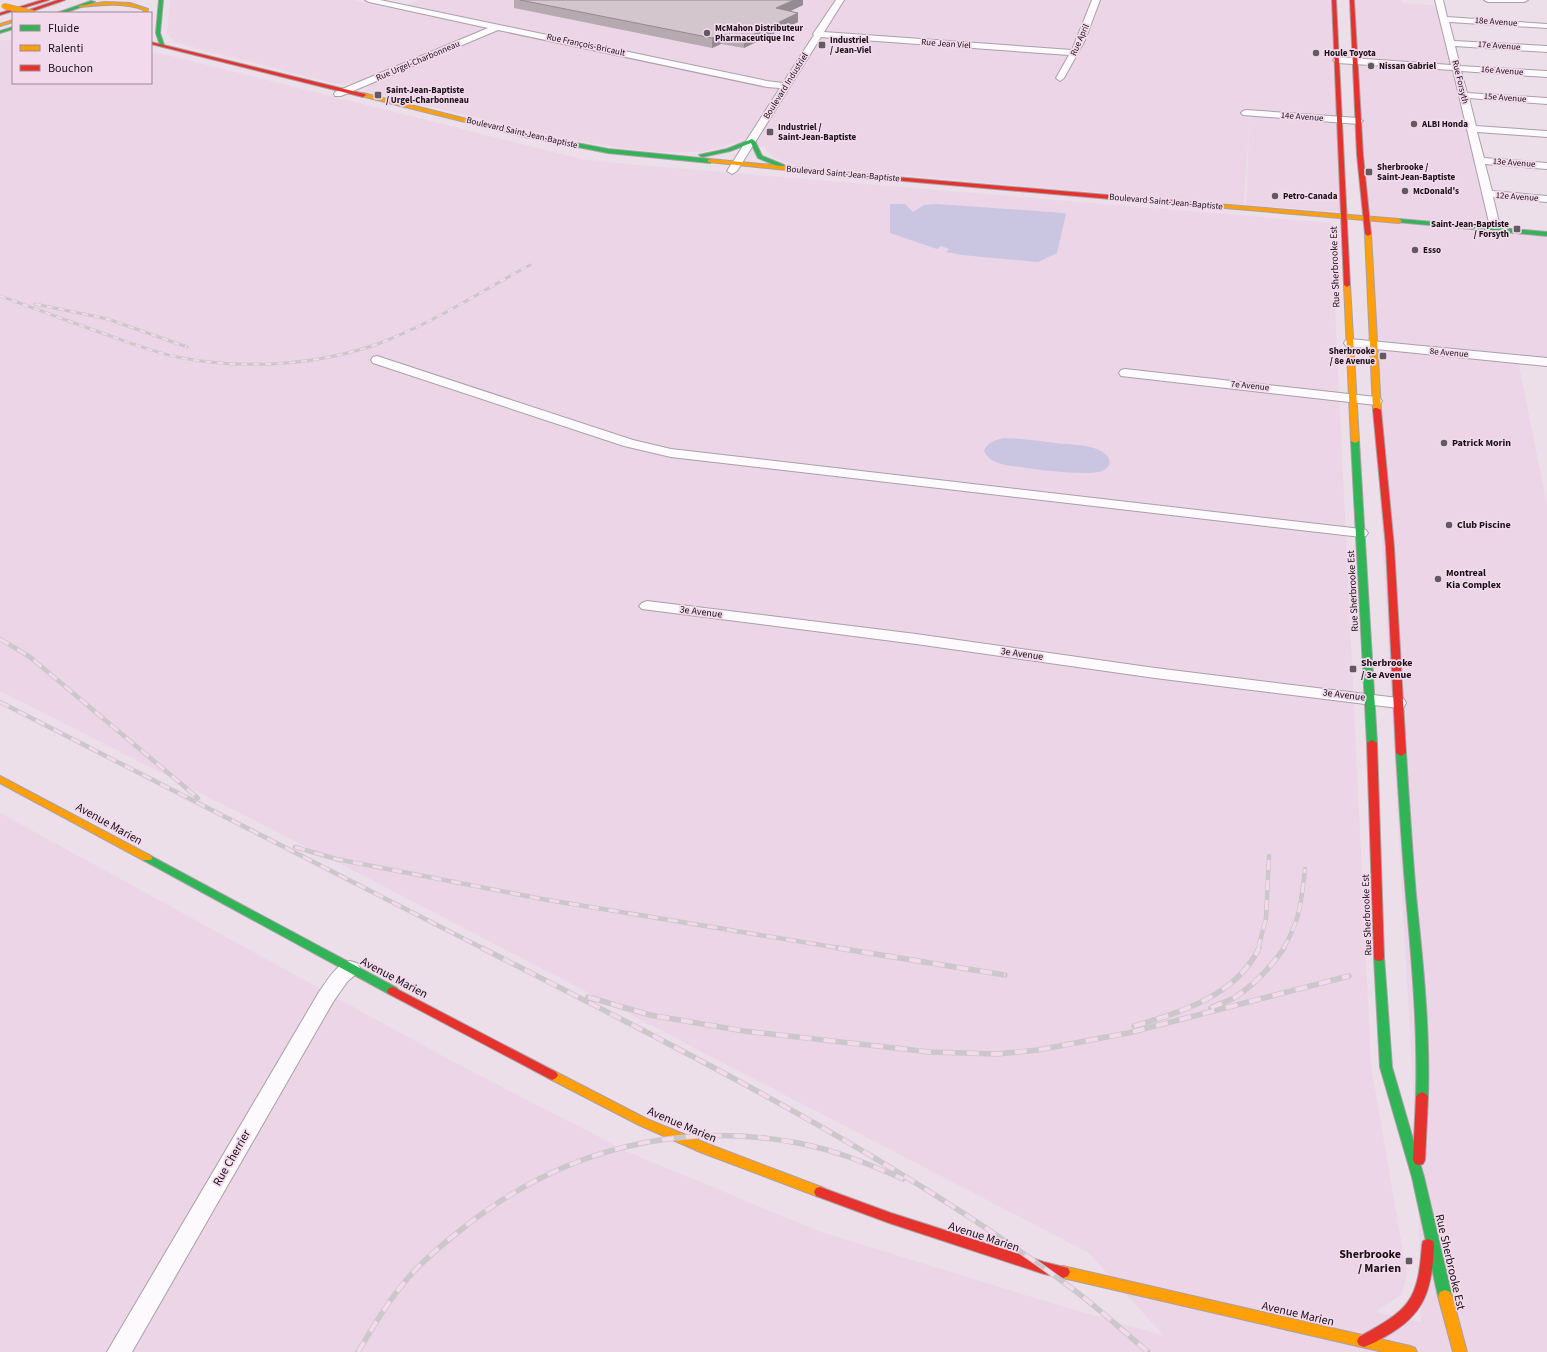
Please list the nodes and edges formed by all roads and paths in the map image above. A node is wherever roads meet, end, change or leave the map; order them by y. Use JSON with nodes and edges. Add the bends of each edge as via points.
{"nodes":[{"id":1,"x":40,"y":0,"type":"edge"},
{"id":2,"x":47,"y":0,"type":"edge"},
{"id":3,"x":63,"y":0,"type":"edge"},
{"id":4,"x":100,"y":0,"type":"edge"},
{"id":5,"x":161,"y":0,"type":"edge"},
{"id":6,"x":369,"y":0,"type":"edge"},
{"id":7,"x":840,"y":0,"type":"edge"},
{"id":8,"x":1096,"y":0,"type":"edge"},
{"id":9,"x":1335,"y":0,"type":"edge"},
{"id":10,"x":1439,"y":0,"type":"edge"},
{"id":11,"x":1488,"y":0,"type":"edge"},
{"id":12,"x":1524,"y":0,"type":"edge"},
{"id":13,"x":1352,"y":1,"type":"edge"},
{"id":14,"x":389,"y":2,"type":"edge"},
{"id":15,"x":80,"y":3,"type":"edge"},
{"id":16,"x":1,"y":9,"type":"edge"},
{"id":17,"x":32,"y":9,"type":"edge"},
{"id":18,"x":25,"y":12,"type":"edge"},
{"id":19,"x":44,"y":12,"type":"edge"},
{"id":20,"x":61,"y":12,"type":"edge"},
{"id":21,"x":145,"y":12,"type":"edge"},
{"id":22,"x":12,"y":14,"type":"edge"},
{"id":23,"x":12,"y":15,"type":"edge"},
{"id":24,"x":1444,"y":19,"type":"junction"},
{"id":25,"x":0,"y":20,"type":"edge"},
{"id":26,"x":12,"y":21,"type":"edge"},
{"id":27,"x":155,"y":25,"type":"edge"},
{"id":28,"x":0,"y":26,"type":"edge"},
{"id":29,"x":1547,"y":26,"type":"edge"},
{"id":30,"x":497,"y":27,"type":"junction"},
{"id":31,"x":12,"y":28,"type":"edge"},
{"id":32,"x":0,"y":32,"type":"edge"},
{"id":33,"x":818,"y":34,"type":"junction"},
{"id":34,"x":12,"y":37,"type":"edge"},
{"id":35,"x":0,"y":38,"type":"edge"},
{"id":36,"x":152,"y":43,"type":"edge"},
{"id":37,"x":1451,"y":43,"type":"junction"},
{"id":38,"x":162,"y":45,"type":"junction"},
{"id":39,"x":152,"y":49,"type":"edge"},
{"id":40,"x":1547,"y":49,"type":"edge"},
{"id":41,"x":1074,"y":53,"type":"junction"},
{"id":42,"x":1337,"y":60,"type":"junction"},
{"id":43,"x":1357,"y":61,"type":"junction"},
{"id":44,"x":1456,"y":68,"type":"junction"},
{"id":45,"x":1547,"y":74,"type":"edge"},
{"id":46,"x":1060,"y":78,"type":"dead end"},
{"id":47,"x":1338,"y":78,"type":"junction"},
{"id":48,"x":1356,"y":79,"type":"junction"},
{"id":49,"x":786,"y":86,"type":"junction"},
{"id":50,"x":343,"y":92,"type":"junction"},
{"id":51,"x":1339,"y":95,"type":"junction"},
{"id":52,"x":1463,"y":95,"type":"junction"},
{"id":53,"x":1356,"y":97,"type":"junction"},
{"id":54,"x":1547,"y":101,"type":"edge"},
{"id":55,"x":1246,"y":113,"type":"dead end"},
{"id":56,"x":1340,"y":119,"type":"junction"},
{"id":57,"x":1358,"y":121,"type":"junction"},
{"id":58,"x":1472,"y":129,"type":"junction"},
{"id":59,"x":1547,"y":134,"type":"edge"},
{"id":60,"x":752,"y":141,"type":"junction"},
{"id":61,"x":1341,"y":153,"type":"junction"},
{"id":62,"x":1360,"y":155,"type":"junction"},
{"id":63,"x":656,"y":156,"type":"junction"},
{"id":64,"x":1480,"y":161,"type":"junction"},
{"id":65,"x":1547,"y":166,"type":"edge"},
{"id":66,"x":734,"y":168,"type":"junction"},
{"id":67,"x":814,"y":172,"type":"junction"},
{"id":68,"x":936,"y":185,"type":"junction"},
{"id":69,"x":1488,"y":194,"type":"junction"},
{"id":70,"x":1547,"y":199,"type":"edge"},
{"id":71,"x":1344,"y":220,"type":"junction"},
{"id":72,"x":1367,"y":222,"type":"junction"},
{"id":73,"x":1496,"y":232,"type":"junction"},
{"id":74,"x":1547,"y":236,"type":"edge"},
{"id":75,"x":1358,"y":285,"type":"junction"},
{"id":76,"x":1350,"y":343,"type":"junction"},
{"id":77,"x":1373,"y":346,"type":"junction"},
{"id":78,"x":377,"y":360,"type":"dead end"},
{"id":79,"x":1547,"y":362,"type":"edge"},
{"id":80,"x":1125,"y":373,"type":"dead end"},
{"id":81,"x":1354,"y":398,"type":"junction"},
{"id":82,"x":1376,"y":401,"type":"junction"},
{"id":83,"x":1367,"y":434,"type":"junction"},
{"id":84,"x":1363,"y":460,"type":"junction"},
{"id":85,"x":1382,"y":462,"type":"junction"},
{"id":86,"x":1365,"y":533,"type":"junction"},
{"id":87,"x":646,"y":606,"type":"dead end"},
{"id":88,"x":1370,"y":699,"type":"junction"},
{"id":89,"x":1398,"y":703,"type":"junction"},
{"id":90,"x":0,"y":779,"type":"edge"},
{"id":91,"x":350,"y":968,"type":"junction"},
{"id":92,"x":1418,"y":1177,"type":"junction"},
{"id":93,"x":1429,"y":1226,"type":"junction"},
{"id":94,"x":1364,"y":1341,"type":"junction"},
{"id":95,"x":118,"y":1352,"type":"edge"},
{"id":96,"x":1410,"y":1352,"type":"edge"},
{"id":97,"x":1460,"y":1352,"type":"edge"}],
"edges":[{"from":1,"to":17,"type":"main road"},
{"from":2,"to":17,"type":"main road"},
{"from":3,"to":18,"type":"main road"},
{"from":4,"to":15,"type":"main road"},
{"from":5,"to":27,"type":"main road"},
{"from":6,"to":14,"type":"street","name":"Rue François-Bricault"},
{"from":7,"to":33,"type":"street","name":"Boulevard Industriel"},
{"from":8,"to":41,"type":"street","name":"Rue April"},
{"from":9,"to":13,"type":"main road"},
{"from":9,"to":42,"type":"main road","name":"Rue Sherbrooke Est"},
{"from":10,"to":24,"type":"street","name":"Rue Forsyth"},
{"from":11,"to":12,"type":"street"},
{"from":13,"to":43,"type":"main road","name":"Rue Sherbrooke Est"},
{"from":14,"to":30,"type":"street","name":"Rue François-Bricault"},
{"from":15,"to":19,"type":"main road"},
{"from":15,"to":20,"type":"main road"},
{"from":15,"to":21,"type":"main road","via":[[129,4],[143,7]]},
{"from":16,"to":17,"type":"main road","bridge":true},
{"from":16,"to":22,"type":"main road"},
{"from":23,"to":25,"type":"main road"},
{"from":24,"to":29,"type":"street","name":"18e Avenue"},
{"from":24,"to":37,"type":"street","name":"Rue Forsyth"},
{"from":26,"to":28,"type":"main road"},
{"from":27,"to":38,"type":"main road"},
{"from":30,"to":49,"type":"street","name":"Rue François-Bricault"},
{"from":30,"to":50,"type":"street","name":"Rue Urgel-Charbonneau"},
{"from":31,"to":32,"type":"main road"},
{"from":33,"to":41,"type":"street","name":"Rue Jean Viel"},
{"from":33,"to":49,"type":"street","name":"Boulevard Industriel"},
{"from":34,"to":35,"type":"main road"},
{"from":36,"to":38,"type":"main road","name":"Boulevard Saint-Jean-Baptiste"},
{"from":37,"to":40,"type":"street","name":"17e Avenue"},
{"from":37,"to":44,"type":"street","name":"Rue Forsyth"},
{"from":38,"to":50,"type":"main road","name":"Boulevard Saint-Jean-Baptiste"},
{"from":39,"to":50,"type":"main road","name":"Boulevard Saint-Jean-Baptiste"},
{"from":41,"to":46,"type":"street","name":"Rue April"},
{"from":42,"to":43,"type":"street","name":"16e Avenue"},
{"from":42,"to":47,"type":"main road","name":"Rue Sherbrooke Est"},
{"from":43,"to":44,"type":"street","name":"16e Avenue"},
{"from":43,"to":48,"type":"main road","name":"Rue Sherbrooke Est"},
{"from":44,"to":45,"type":"street","name":"16e Avenue"},
{"from":44,"to":52,"type":"street","name":"Rue Forsyth"},
{"from":47,"to":48,"type":"main road"},
{"from":47,"to":51,"type":"main road","name":"Rue Sherbrooke Est"},
{"from":48,"to":53,"type":"main road","name":"Rue Sherbrooke Est"},
{"from":49,"to":60,"type":"street","name":"Boulevard Industriel"},
{"from":50,"to":63,"type":"main road","name":"Boulevard Saint-Jean-Baptiste","via":[[539,138],[608,151]]},
{"from":50,"to":66,"type":"main road","name":"Boulevard Saint-Jean-Baptiste","via":[[551,147],[648,163]]},
{"from":51,"to":53,"type":"main road"},
{"from":51,"to":56,"type":"main road","name":"Rue Sherbrooke Est"},
{"from":52,"to":54,"type":"street","name":"15e Avenue"},
{"from":52,"to":58,"type":"street","name":"Rue Forsyth"},
{"from":53,"to":57,"type":"main road","name":"Rue Sherbrooke Est"},
{"from":55,"to":56,"type":"street","name":"14e Avenue"},
{"from":56,"to":57,"type":"street","name":"14e Avenue"},
{"from":56,"to":61,"type":"main road","name":"Rue Sherbrooke Est"},
{"from":57,"to":62,"type":"main road","name":"Rue Sherbrooke Est"},
{"from":58,"to":59,"type":"street"},
{"from":58,"to":64,"type":"street","name":"Rue Forsyth"},
{"from":60,"to":63,"type":"main road","via":[[714,153]]},
{"from":60,"to":66,"type":"street","name":"Boulevard Industriel"},
{"from":60,"to":67,"type":"main road","via":[[760,156],[777,164]]},
{"from":61,"to":62,"type":"main road"},
{"from":61,"to":71,"type":"main road","name":"Rue Sherbrooke Est"},
{"from":62,"to":72,"type":"main road","name":"Rue Sherbrooke Est"},
{"from":63,"to":66,"type":"main road","name":"Boulevard Saint-Jean-Baptiste"},
{"from":64,"to":65,"type":"street","name":"13e Avenue"},
{"from":64,"to":69,"type":"street","name":"Rue Forsyth"},
{"from":66,"to":67,"type":"main road","name":"Boulevard Saint-Jean-Baptiste"},
{"from":66,"to":68,"type":"main road","name":"Boulevard Saint-Jean-Baptiste"},
{"from":67,"to":68,"type":"main road","name":"Boulevard Saint-Jean-Baptiste"},
{"from":68,"to":71,"type":"main road","name":"Boulevard Saint-Jean-Baptiste"},
{"from":69,"to":70,"type":"street","name":"12e Avenue"},
{"from":69,"to":73,"type":"street","name":"Rue Forsyth"},
{"from":71,"to":72,"type":"main road","name":"Boulevard Saint-Jean-Baptiste"},
{"from":71,"to":75,"type":"main road","name":"Rue Sherbrooke Est"},
{"from":72,"to":73,"type":"main road","name":"Boulevard Saint-Jean-Baptiste"},
{"from":72,"to":75,"type":"main road","name":"Rue Sherbrooke Est"},
{"from":73,"to":74,"type":"main road","name":"Boulevard Saint-Jean-Baptiste"},
{"from":75,"to":76,"type":"main road","name":"Rue Sherbrooke Est"},
{"from":75,"to":77,"type":"main road","name":"Rue Sherbrooke Est"},
{"from":76,"to":77,"type":"street","name":"8e Avenue"},
{"from":76,"to":81,"type":"main road","name":"Rue Sherbrooke Est"},
{"from":77,"to":79,"type":"street","name":"8e Avenue"},
{"from":77,"to":82,"type":"main road","name":"Rue Sherbrooke Est"},
{"from":78,"to":86,"type":"street","via":[[629,443],[671,453]]},
{"from":80,"to":81,"type":"street","name":"7e Avenue"},
{"from":81,"to":82,"type":"street","name":"7e Avenue"},
{"from":81,"to":83,"type":"main road","name":"Rue Sherbrooke Est"},
{"from":82,"to":83,"type":"main road","name":"Rue Sherbrooke Est"},
{"from":83,"to":84,"type":"main road","name":"Rue Sherbrooke Est"},
{"from":83,"to":85,"type":"main road","name":"Rue Sherbrooke Est"},
{"from":84,"to":85,"type":"main road"},
{"from":84,"to":86,"type":"main road","name":"Rue Sherbrooke Est"},
{"from":85,"to":89,"type":"main road","name":"Rue Sherbrooke Est"},
{"from":86,"to":88,"type":"main road","name":"Rue Sherbrooke Est"},
{"from":87,"to":88,"type":"street","name":"3e Avenue"},
{"from":88,"to":89,"type":"street","name":"3e Avenue"},
{"from":88,"to":92,"type":"main road","name":"Rue Sherbrooke Est","via":[[1380,979],[1386,1067]]},
{"from":89,"to":92,"type":"main road","name":"Rue Sherbrooke Est","via":[[1424,1060]]},
{"from":90,"to":91,"type":"main road","name":"Avenue Marien"},
{"from":91,"to":94,"type":"main road","name":"Avenue Marien","via":[[643,1122],[818,1193],[1044,1268]]},
{"from":91,"to":95,"type":"street","name":"Rue Cherrier","via":[[326,996]]},
{"from":92,"to":93,"type":"main road","name":"Rue Sherbrooke Est"},
{"from":93,"to":94,"type":"main road","via":[[1428,1259],[1421,1290],[1412,1308]]},
{"from":93,"to":97,"type":"main road","name":"Rue Sherbrooke Est"},
{"from":94,"to":96,"type":"main road","name":"Avenue Marien"}]}
